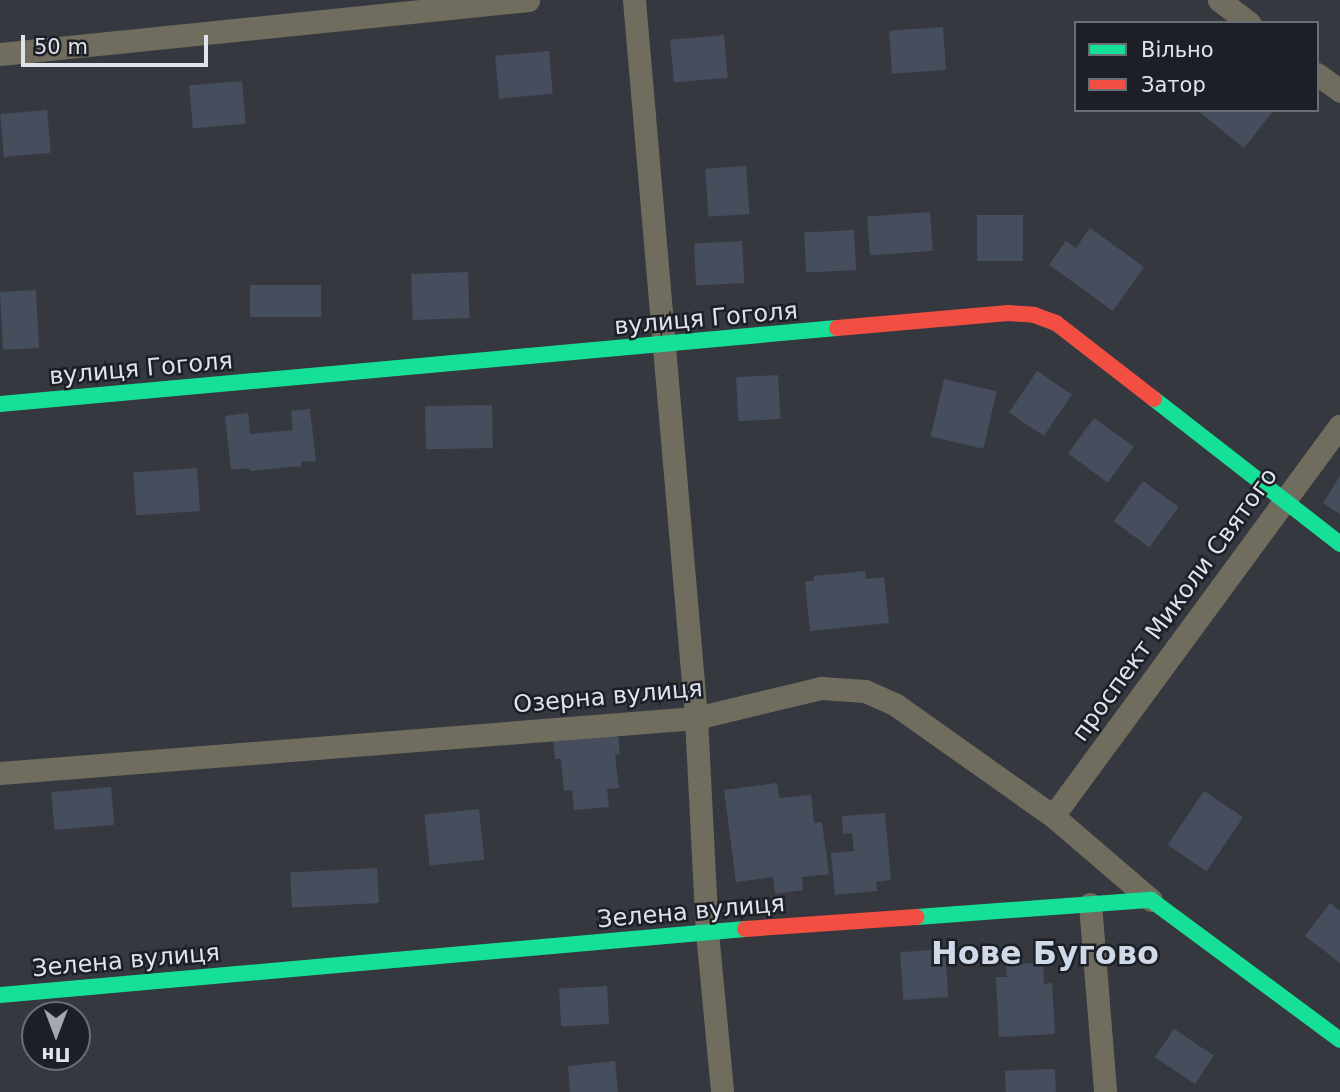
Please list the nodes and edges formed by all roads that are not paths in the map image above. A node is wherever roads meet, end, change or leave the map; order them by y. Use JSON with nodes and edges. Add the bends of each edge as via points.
{"nodes":[{"id":1,"x":528,"y":0,"type":"edge"},
{"id":2,"x":634,"y":0,"type":"edge"},
{"id":3,"x":1219,"y":0,"type":"edge"},
{"id":4,"x":1247,"y":21,"type":"edge"},
{"id":5,"x":0,"y":54,"type":"edge"},
{"id":6,"x":1319,"y":75,"type":"edge"},
{"id":7,"x":1340,"y":91,"type":"edge"},
{"id":8,"x":666,"y":346,"type":"junction"},
{"id":9,"x":0,"y":404,"type":"edge"},
{"id":10,"x":1340,"y":426,"type":"edge"},
{"id":11,"x":1283,"y":501,"type":"junction"},
{"id":12,"x":1340,"y":544,"type":"edge"},
{"id":13,"x":696,"y":718,"type":"junction"},
{"id":14,"x":0,"y":773,"type":"edge"},
{"id":15,"x":1052,"y":816,"type":"junction"},
{"id":16,"x":1151,"y":900,"type":"junction"},
{"id":17,"x":1090,"y":904,"type":"junction"},
{"id":18,"x":707,"y":932,"type":"junction"},
{"id":19,"x":0,"y":995,"type":"edge"},
{"id":20,"x":1340,"y":1040,"type":"edge"},
{"id":21,"x":722,"y":1092,"type":"edge"},
{"id":22,"x":1105,"y":1092,"type":"edge"}],
"edges":[{"from":1,"to":5,"type":"street"},
{"from":2,"to":8,"type":"street"},
{"from":3,"to":4,"type":"street"},
{"from":6,"to":7,"type":"street"},
{"from":8,"to":9,"type":"street","name":"вулиця Гоголя"},
{"from":8,"to":11,"type":"street","name":"вулиця Гоголя","via":[[1034,314],[1056,323]]},
{"from":8,"to":13,"type":"street"},
{"from":10,"to":11,"type":"street","name":"проспект Миколи Святого"},
{"from":11,"to":12,"type":"street","name":"вулиця Гоголя"},
{"from":11,"to":15,"type":"street","name":"проспект Миколи Святого"},
{"from":13,"to":14,"type":"street","name":"Озерна вулиця"},
{"from":13,"to":15,"type":"street","name":"Озерна вулиця","via":[[821,688],[865,691],[896,705]]},
{"from":13,"to":18,"type":"street"},
{"from":15,"to":16,"type":"street","name":"Озерна вулиця"},
{"from":16,"to":17,"type":"street","name":"Зелена вулиця"},
{"from":16,"to":20,"type":"street"},
{"from":17,"to":18,"type":"street","name":"Зелена вулиця"},
{"from":17,"to":22,"type":"street"},
{"from":18,"to":19,"type":"street","name":"Зелена вулиця"},
{"from":18,"to":21,"type":"street"}]}
